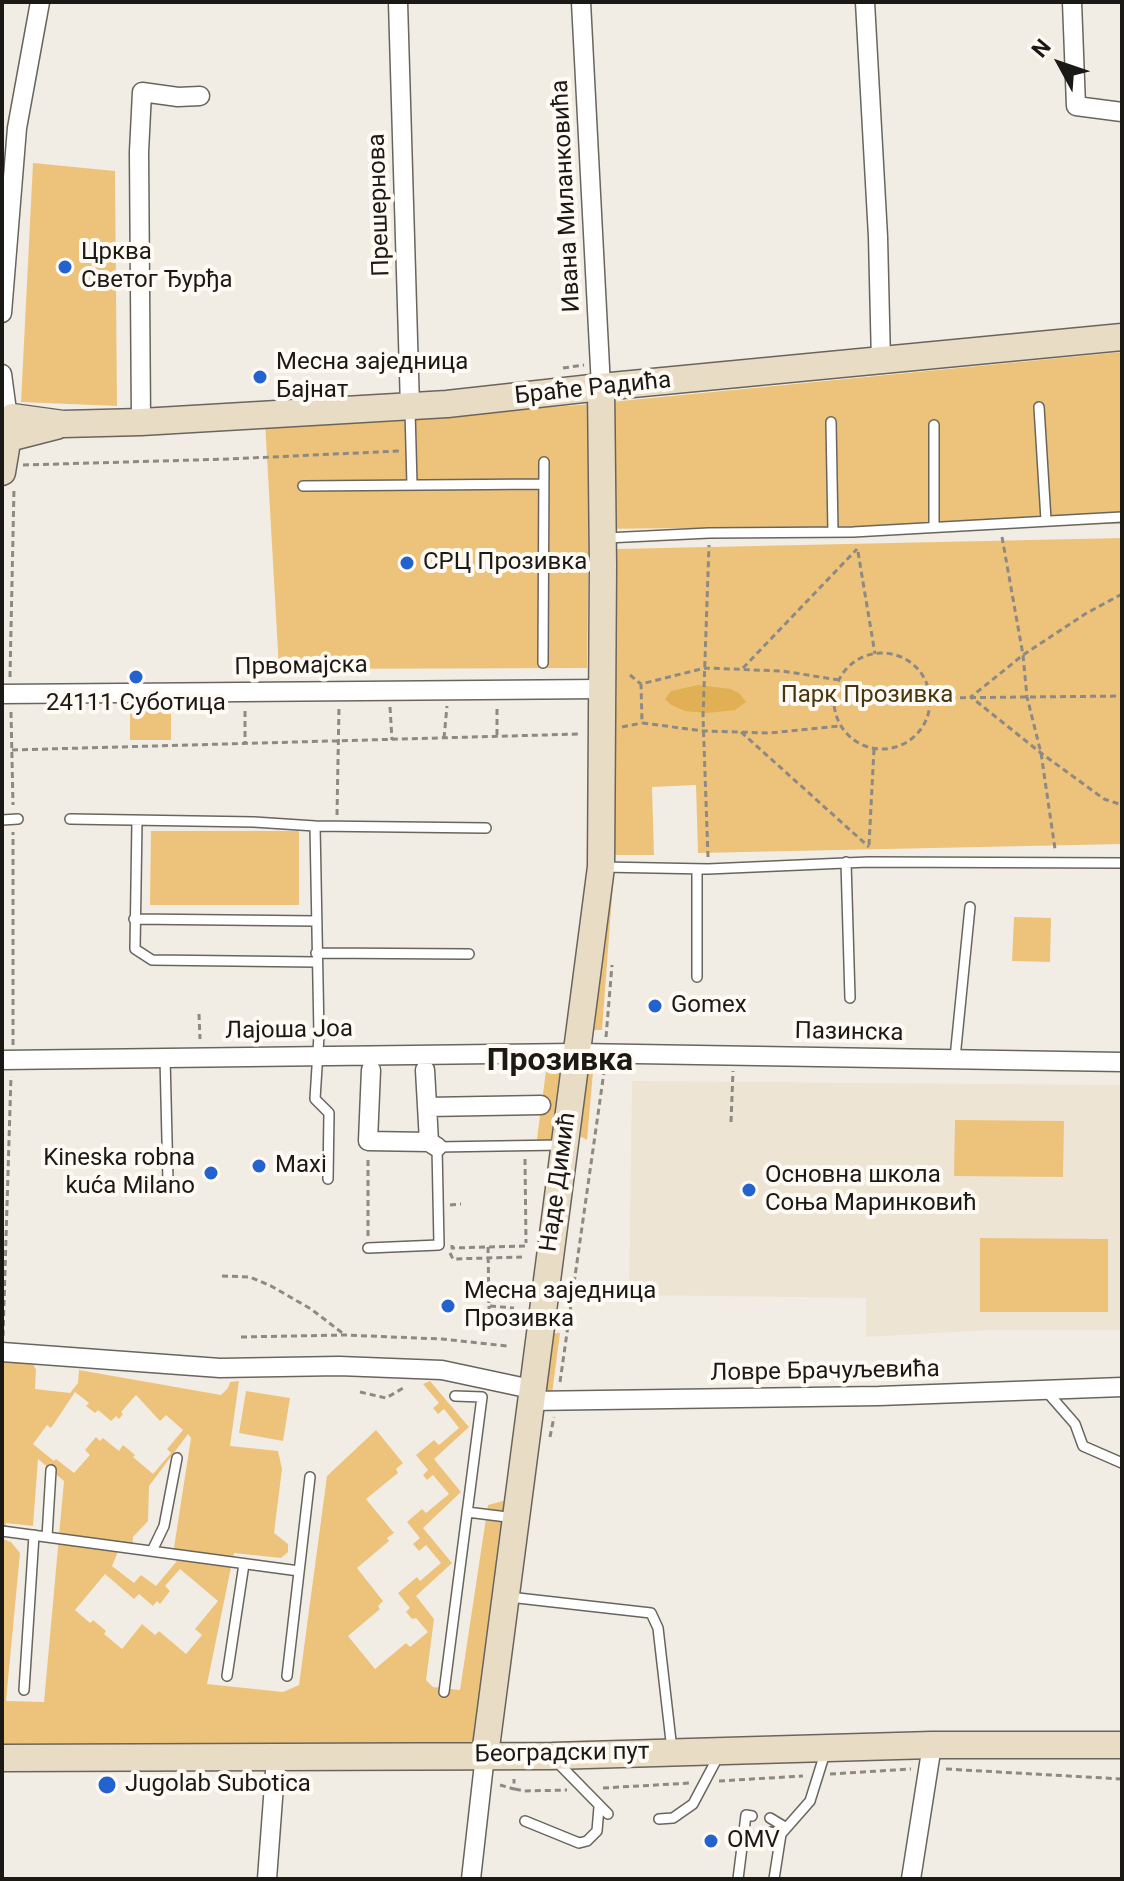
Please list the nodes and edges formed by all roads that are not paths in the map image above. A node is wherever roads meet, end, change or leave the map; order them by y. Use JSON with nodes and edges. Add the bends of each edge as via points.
{"nodes":[{"id":1,"x":40,"y":2,"type":"edge"},
{"id":2,"x":398,"y":2,"type":"edge"},
{"id":3,"x":581,"y":2,"type":"edge"},
{"id":4,"x":865,"y":2,"type":"edge"},
{"id":5,"x":1072,"y":2,"type":"edge"},
{"id":6,"x":200,"y":96,"type":"dead end"},
{"id":7,"x":1122,"y":112,"type":"edge"},
{"id":8,"x":4,"y":258,"type":"edge"},
{"id":9,"x":2,"y":313,"type":"edge"},
{"id":10,"x":1122,"y":337,"type":"edge"},
{"id":11,"x":881,"y":362,"type":"junction"},
{"id":12,"x":2,"y":374,"type":"edge"},
{"id":13,"x":601,"y":387,"type":"junction"},
{"id":14,"x":410,"y":407,"type":"junction"},
{"id":15,"x":1039,"y":407,"type":"dead end"},
{"id":16,"x":141,"y":422,"type":"junction"},
{"id":17,"x":831,"y":422,"type":"dead end"},
{"id":18,"x":934,"y":425,"type":"dead end"},
{"id":19,"x":8,"y":443,"type":"edge"},
{"id":20,"x":544,"y":462,"type":"dead end"},
{"id":21,"x":543,"y":484,"type":"junction"},
{"id":22,"x":412,"y":485,"type":"junction"},
{"id":23,"x":303,"y":486,"type":"dead end"},
{"id":24,"x":1122,"y":517,"type":"edge"},
{"id":25,"x":1046,"y":520,"type":"junction"},
{"id":26,"x":934,"y":526,"type":"junction"},
{"id":27,"x":833,"y":532,"type":"junction"},
{"id":28,"x":603,"y":538,"type":"junction"},
{"id":29,"x":543,"y":564,"type":"junction"},
{"id":30,"x":603,"y":566,"type":"junction"},
{"id":31,"x":543,"y":663,"type":"dead end"},
{"id":32,"x":601,"y":689,"type":"junction"},
{"id":33,"x":6,"y":694,"type":"edge"},
{"id":34,"x":70,"y":819,"type":"dead end"},
{"id":35,"x":2,"y":820,"type":"edge"},
{"id":36,"x":16,"y":820,"type":"road end"},
{"id":37,"x":137,"y":821,"type":"junction"},
{"id":38,"x":315,"y":826,"type":"junction"},
{"id":39,"x":486,"y":828,"type":"dead end"},
{"id":40,"x":846,"y":862,"type":"junction"},
{"id":41,"x":1122,"y":863,"type":"edge"},
{"id":42,"x":601,"y":867,"type":"junction"},
{"id":43,"x":697,"y":869,"type":"junction"},
{"id":44,"x":970,"y":907,"type":"dead end"},
{"id":45,"x":134,"y":919,"type":"junction"},
{"id":46,"x":316,"y":921,"type":"junction"},
{"id":47,"x":469,"y":954,"type":"dead end"},
{"id":48,"x":316,"y":958,"type":"junction"},
{"id":49,"x":697,"y":977,"type":"dead end"},
{"id":50,"x":850,"y":998,"type":"dead end"},
{"id":51,"x":576,"y":1053,"type":"junction"},
{"id":52,"x":316,"y":1054,"type":"junction"},
{"id":53,"x":165,"y":1058,"type":"junction"},
{"id":54,"x":955,"y":1058,"type":"junction"},
{"id":55,"x":8,"y":1060,"type":"edge"},
{"id":56,"x":1122,"y":1062,"type":"edge"},
{"id":57,"x":371,"y":1070,"type":"dead end"},
{"id":58,"x":425,"y":1070,"type":"dead end"},
{"id":59,"x":541,"y":1105,"type":"dead end"},
{"id":60,"x":427,"y":1107,"type":"junction"},
{"id":61,"x":433,"y":1144,"type":"junction"},
{"id":62,"x":564,"y":1145,"type":"junction"},
{"id":63,"x":328,"y":1179,"type":"dead end"},
{"id":64,"x":168,"y":1181,"type":"dead end"},
{"id":65,"x":368,"y":1248,"type":"road end"},
{"id":66,"x":2,"y":1352,"type":"edge"},
{"id":67,"x":1122,"y":1387,"type":"edge"},
{"id":68,"x":1045,"y":1390,"type":"junction"},
{"id":69,"x":530,"y":1395,"type":"junction"},
{"id":70,"x":455,"y":1396,"type":"dead end"},
{"id":71,"x":177,"y":1458,"type":"dead end"},
{"id":72,"x":1122,"y":1463,"type":"edge"},
{"id":73,"x":51,"y":1470,"type":"dead end"},
{"id":74,"x":310,"y":1477,"type":"dead end"},
{"id":75,"x":467,"y":1512,"type":"junction"},
{"id":76,"x":516,"y":1518,"type":"junction"},
{"id":77,"x":2,"y":1531,"type":"edge"},
{"id":78,"x":34,"y":1535,"type":"junction"},
{"id":79,"x":47,"y":1537,"type":"junction"},
{"id":80,"x":152,"y":1551,"type":"junction"},
{"id":81,"x":244,"y":1564,"type":"junction"},
{"id":82,"x":299,"y":1571,"type":"junction"},
{"id":83,"x":506,"y":1596,"type":"junction"},
{"id":84,"x":227,"y":1676,"type":"dead end"},
{"id":85,"x":287,"y":1676,"type":"dead end"},
{"id":86,"x":24,"y":1690,"type":"dead end"},
{"id":87,"x":444,"y":1692,"type":"dead end"},
{"id":88,"x":932,"y":1745,"type":"junction"},
{"id":89,"x":1122,"y":1745,"type":"edge"},
{"id":90,"x":827,"y":1748,"type":"junction"},
{"id":91,"x":721,"y":1751,"type":"junction"},
{"id":92,"x":672,"y":1753,"type":"junction"},
{"id":93,"x":485,"y":1755,"type":"junction"},
{"id":94,"x":552,"y":1756,"type":"junction"},
{"id":95,"x":2,"y":1758,"type":"edge"},
{"id":96,"x":276,"y":1758,"type":"junction"},
{"id":97,"x":752,"y":1816,"type":"dead end"},
{"id":98,"x":770,"y":1818,"type":"dead end"},
{"id":99,"x":659,"y":1819,"type":"dead end"},
{"id":100,"x":525,"y":1821,"type":"dead end"},
{"id":101,"x":781,"y":1840,"type":"junction"},
{"id":102,"x":741,"y":1873,"type":"edge"},
{"id":103,"x":771,"y":1875,"type":"edge"},
{"id":104,"x":267,"y":1879,"type":"edge"},
{"id":105,"x":471,"y":1879,"type":"edge"},
{"id":106,"x":911,"y":1879,"type":"edge"}],
"edges":[{"from":1,"to":8,"type":"street","via":[[17,128]]},
{"from":2,"to":14,"type":"street","name":"Прешернова"},
{"from":3,"to":13,"type":"street","name":"Ивана Миланковића"},
{"from":4,"to":11,"type":"street"},
{"from":5,"to":7,"type":"street","via":[[1076,106]]},
{"from":6,"to":16,"type":"street","via":[[142,92]]},
{"from":8,"to":9,"type":"street"},
{"from":10,"to":11,"type":"street","name":"Браће Радића"},
{"from":11,"to":13,"type":"street","name":"Браће Радића"},
{"from":12,"to":19,"type":"street"},
{"from":13,"to":14,"type":"street","name":"Браће Радића"},
{"from":13,"to":28,"type":"street","name":"Наде Димић"},
{"from":14,"to":16,"type":"street","name":"Браће Радића"},
{"from":14,"to":22,"type":"lane"},
{"from":15,"to":25,"type":"lane"},
{"from":16,"to":19,"type":"street","name":"Браће Радића","via":[[63,424]]},
{"from":17,"to":27,"type":"lane"},
{"from":18,"to":26,"type":"lane"},
{"from":20,"to":21,"type":"lane"},
{"from":21,"to":22,"type":"lane"},
{"from":21,"to":29,"type":"lane"},
{"from":22,"to":23,"type":"lane"},
{"from":24,"to":25,"type":"lane"},
{"from":25,"to":26,"type":"lane"},
{"from":26,"to":27,"type":"lane"},
{"from":27,"to":28,"type":"lane"},
{"from":28,"to":30,"type":"street","name":"Наде Димић"},
{"from":29,"to":30,"type":"lane"},
{"from":29,"to":31,"type":"lane"},
{"from":30,"to":32,"type":"street","name":"Наде Димић"},
{"from":32,"to":33,"type":"street","name":"Првомајска"},
{"from":32,"to":42,"type":"street","name":"Наде Димић"},
{"from":34,"to":37,"type":"lane"},
{"from":35,"to":36,"type":"lane"},
{"from":37,"to":38,"type":"lane"},
{"from":37,"to":45,"type":"lane"},
{"from":38,"to":39,"type":"lane"},
{"from":38,"to":46,"type":"lane"},
{"from":40,"to":41,"type":"lane"},
{"from":40,"to":43,"type":"lane"},
{"from":40,"to":50,"type":"lane"},
{"from":42,"to":43,"type":"lane"},
{"from":42,"to":51,"type":"street","name":"Наде Димић"},
{"from":43,"to":49,"type":"lane"},
{"from":44,"to":54,"type":"lane"},
{"from":45,"to":46,"type":"lane"},
{"from":45,"to":48,"type":"lane","via":[[135,949],[152,960]]},
{"from":46,"to":48,"type":"lane"},
{"from":47,"to":48,"type":"lane"},
{"from":48,"to":52,"type":"lane"},
{"from":51,"to":52,"type":"street","name":"Лајоша Јоа"},
{"from":51,"to":54,"type":"street","name":"Пазинска"},
{"from":51,"to":62,"type":"street","name":"Наде Димић"},
{"from":52,"to":53,"type":"street","name":"Лајоша Јоа"},
{"from":52,"to":63,"type":"lane","via":[[315,1099],[329,1113]]},
{"from":53,"to":55,"type":"street","name":"Лајоша Јоа"},
{"from":53,"to":64,"type":"lane"},
{"from":54,"to":56,"type":"street","name":"Пазинска"},
{"from":57,"to":61,"type":"street","via":[[368,1141]]},
{"from":58,"to":60,"type":"street"},
{"from":59,"to":60,"type":"street"},
{"from":60,"to":61,"type":"street"},
{"from":61,"to":62,"type":"lane"},
{"from":61,"to":65,"type":"lane","via":[[439,1245]]},
{"from":62,"to":69,"type":"street","name":"Наде Димић"},
{"from":66,"to":69,"type":"street","name":"Ловре Брачуљевића","via":[[220,1368],[442,1370]]},
{"from":67,"to":68,"type":"street","name":"Ловре Брачуљевића"},
{"from":68,"to":69,"type":"street","name":"Ловре Брачуљевића","via":[[879,1396]]},
{"from":68,"to":72,"type":"lane","via":[[1075,1424],[1083,1446]]},
{"from":69,"to":76,"type":"street","name":"Наде Димић"},
{"from":70,"to":75,"type":"lane","via":[[482,1397]]},
{"from":71,"to":80,"type":"lane","via":[[164,1526]]},
{"from":73,"to":79,"type":"lane"},
{"from":74,"to":82,"type":"lane"},
{"from":75,"to":76,"type":"lane"},
{"from":75,"to":87,"type":"lane"},
{"from":76,"to":83,"type":"street","name":"Наде Димић"},
{"from":77,"to":78,"type":"lane"},
{"from":78,"to":79,"type":"lane"},
{"from":78,"to":86,"type":"lane"},
{"from":79,"to":80,"type":"lane"},
{"from":80,"to":81,"type":"lane"},
{"from":81,"to":82,"type":"lane"},
{"from":81,"to":84,"type":"lane"},
{"from":82,"to":85,"type":"lane"},
{"from":83,"to":92,"type":"lane","via":[[651,1613],[658,1628]]},
{"from":83,"to":93,"type":"street","name":"Наде Димић"},
{"from":88,"to":89,"type":"street","name":"Београдски пут"},
{"from":88,"to":90,"type":"street","name":"Београдски пут"},
{"from":88,"to":106,"type":"street"},
{"from":90,"to":91,"type":"street","name":"Београдски пут"},
{"from":90,"to":101,"type":"lane","via":[[810,1801]]},
{"from":91,"to":92,"type":"street","name":"Београдски пут"},
{"from":91,"to":99,"type":"lane","via":[[693,1804],[673,1818]]},
{"from":92,"to":94,"type":"street","name":"Београдски пут"},
{"from":93,"to":94,"type":"street","name":"Београдски пут"},
{"from":93,"to":96,"type":"street","name":"Београдски пут"},
{"from":93,"to":105,"type":"street","name":"Наде Димић"},
{"from":94,"to":100,"type":"lane","via":[[604,1810],[597,1831],[579,1843]]},
{"from":95,"to":96,"type":"street","name":"Београдски пут"},
{"from":96,"to":104,"type":"street"},
{"from":97,"to":102,"type":"lane","via":[[746,1815]]},
{"from":98,"to":101,"type":"lane"},
{"from":101,"to":101,"type":"lane","via":[[767,1842]]},
{"from":101,"to":103,"type":"lane"}]}
